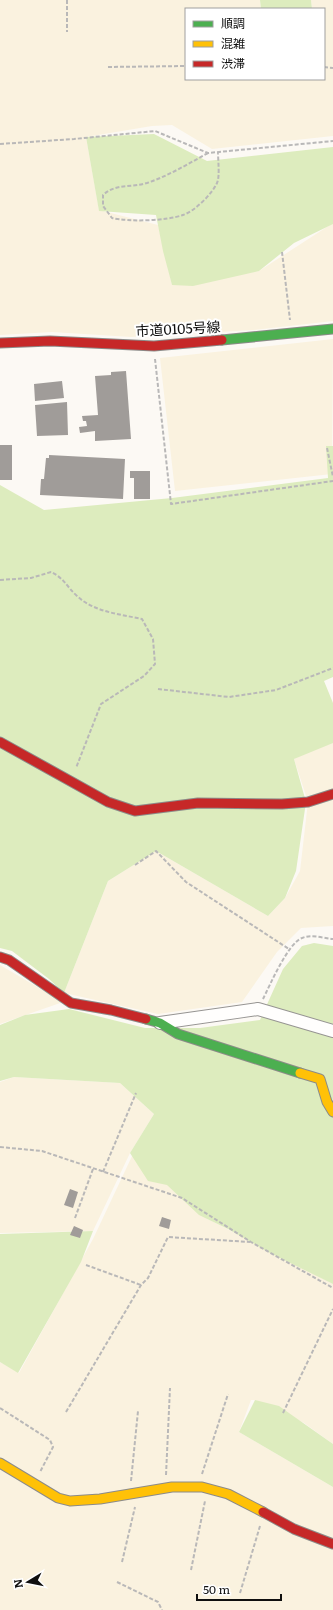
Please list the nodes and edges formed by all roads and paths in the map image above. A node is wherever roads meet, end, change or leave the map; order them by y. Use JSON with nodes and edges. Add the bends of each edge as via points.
{"nodes":[{"id":1,"x":67,"y":0,"type":"edge"},
{"id":2,"x":67,"y":32,"type":"dead end"},
{"id":3,"x":108,"y":66,"type":"dead end"},
{"id":4,"x":185,"y":66,"type":"edge"},
{"id":5,"x":333,"y":141,"type":"edge"},
{"id":6,"x":0,"y":144,"type":"edge"},
{"id":7,"x":218,"y":152,"type":"junction"},
{"id":8,"x":208,"y":153,"type":"junction"},
{"id":9,"x":282,"y":252,"type":"dead end"},
{"id":10,"x":333,"y":329,"type":"edge"},
{"id":11,"x":292,"y":333,"type":"junction"},
{"id":12,"x":0,"y":343,"type":"edge"},
{"id":13,"x":154,"y":346,"type":"junction"},
{"id":14,"x":327,"y":448,"type":"dead end"},
{"id":15,"x":333,"y":477,"type":"edge"},
{"id":16,"x":333,"y":481,"type":"edge"},
{"id":17,"x":0,"y":580,"type":"edge"},
{"id":18,"x":333,"y":668,"type":"edge"},
{"id":19,"x":158,"y":689,"type":"dead end"},
{"id":20,"x":0,"y":742,"type":"edge"},
{"id":21,"x":71,"y":782,"type":"junction"},
{"id":22,"x":333,"y":794,"type":"edge"},
{"id":23,"x":135,"y":864,"type":"dead end"},
{"id":24,"x":333,"y":939,"type":"edge"},
{"id":25,"x":289,"y":949,"type":"junction"},
{"id":26,"x":0,"y":957,"type":"edge"},
{"id":27,"x":258,"y":1009,"type":"junction"},
{"id":28,"x":160,"y":1022,"type":"junction"},
{"id":29,"x":333,"y":1031,"type":"edge"},
{"id":30,"x":320,"y":1079,"type":"junction"},
{"id":31,"x":333,"y":1089,"type":"edge"},
{"id":32,"x":136,"y":1093,"type":"dead end"},
{"id":33,"x":333,"y":1112,"type":"edge"},
{"id":34,"x":0,"y":1148,"type":"edge"},
{"id":35,"x":93,"y":1168,"type":"junction"},
{"id":36,"x":103,"y":1172,"type":"junction"},
{"id":37,"x":75,"y":1218,"type":"dead end"},
{"id":38,"x":250,"y":1242,"type":"junction"},
{"id":39,"x":86,"y":1265,"type":"dead end"},
{"id":40,"x":141,"y":1285,"type":"junction"},
{"id":41,"x":333,"y":1288,"type":"edge"},
{"id":42,"x":333,"y":1309,"type":"edge"},
{"id":43,"x":170,"y":1388,"type":"dead end"},
{"id":44,"x":228,"y":1394,"type":"dead end"},
{"id":45,"x":0,"y":1408,"type":"edge"},
{"id":46,"x":138,"y":1411,"type":"dead end"},
{"id":47,"x":66,"y":1412,"type":"dead end"},
{"id":48,"x":283,"y":1413,"type":"dead end"},
{"id":49,"x":0,"y":1463,"type":"edge"},
{"id":50,"x":33,"y":1483,"type":"junction"},
{"id":51,"x":198,"y":1487,"type":"junction"},
{"id":52,"x":166,"y":1488,"type":"junction"},
{"id":53,"x":208,"y":1488,"type":"junction"},
{"id":54,"x":134,"y":1493,"type":"junction"},
{"id":55,"x":264,"y":1513,"type":"junction"},
{"id":56,"x":333,"y":1544,"type":"edge"},
{"id":57,"x":122,"y":1562,"type":"dead end"},
{"id":58,"x":191,"y":1570,"type":"dead end"},
{"id":59,"x":117,"y":1582,"type":"dead end"},
{"id":60,"x":240,"y":1593,"type":"dead end"},
{"id":61,"x":162,"y":1610,"type":"edge"}],
"edges":[{"from":1,"to":2,"type":"path"},
{"from":3,"to":4,"type":"path"},
{"from":5,"to":7,"type":"path"},
{"from":6,"to":8,"type":"path","via":[[155,132]]},
{"from":7,"to":8,"type":"path"},
{"from":7,"to":8,"type":"path","via":[[218,182],[206,199],[185,215],[125,221],[112,218],[103,206],[103,195],[113,188],[146,183],[170,174]]},
{"from":9,"to":11,"type":"path"},
{"from":10,"to":11,"type":"street","name":"市道0105号線"},
{"from":11,"to":13,"type":"street","name":"市道0105号線"},
{"from":12,"to":13,"type":"street","name":"市道0105号線","via":[[50,341]]},
{"from":13,"to":16,"type":"path","via":[[171,504]]},
{"from":14,"to":15,"type":"path"},
{"from":17,"to":21,"type":"path","via":[[31,578],[52,572],[77,596],[98,610],[142,618],[153,639],[155,664],[144,676],[101,704]]},
{"from":18,"to":19,"type":"path","via":[[276,690],[229,697]]},
{"from":20,"to":21,"type":"street"},
{"from":21,"to":22,"type":"street","via":[[108,802],[134,811],[198,803],[308,802]]},
{"from":23,"to":25,"type":"path","via":[[156,851],[186,882]]},
{"from":24,"to":25,"type":"path","via":[[311,936],[300,938]]},
{"from":25,"to":27,"type":"path"},
{"from":26,"to":28,"type":"street","via":[[10,960],[71,1003]]},
{"from":27,"to":28,"type":"street"},
{"from":27,"to":29,"type":"street"},
{"from":28,"to":30,"type":"street","via":[[178,1034]]},
{"from":30,"to":31,"type":"street"},
{"from":30,"to":33,"type":"street"},
{"from":32,"to":36,"type":"path"},
{"from":34,"to":35,"type":"path","via":[[42,1151]]},
{"from":35,"to":36,"type":"path"},
{"from":35,"to":37,"type":"path"},
{"from":36,"to":38,"type":"path","via":[[182,1198]]},
{"from":38,"to":40,"type":"path","via":[[168,1237],[148,1278]]},
{"from":38,"to":41,"type":"path"},
{"from":39,"to":40,"type":"path"},
{"from":40,"to":47,"type":"path"},
{"from":42,"to":48,"type":"path"},
{"from":43,"to":52,"type":"path"},
{"from":44,"to":51,"type":"path"},
{"from":45,"to":50,"type":"path","via":[[50,1440],[53,1447]]},
{"from":46,"to":54,"type":"path"},
{"from":49,"to":50,"type":"street"},
{"from":50,"to":54,"type":"street","via":[[58,1498],[70,1501]]},
{"from":51,"to":52,"type":"street"},
{"from":51,"to":53,"type":"street"},
{"from":52,"to":54,"type":"street"},
{"from":53,"to":55,"type":"street","via":[[228,1494]]},
{"from":53,"to":58,"type":"path"},
{"from":54,"to":57,"type":"path"},
{"from":55,"to":56,"type":"street","via":[[294,1529]]},
{"from":55,"to":60,"type":"path"},
{"from":59,"to":61,"type":"path","via":[[158,1602]]}]}
